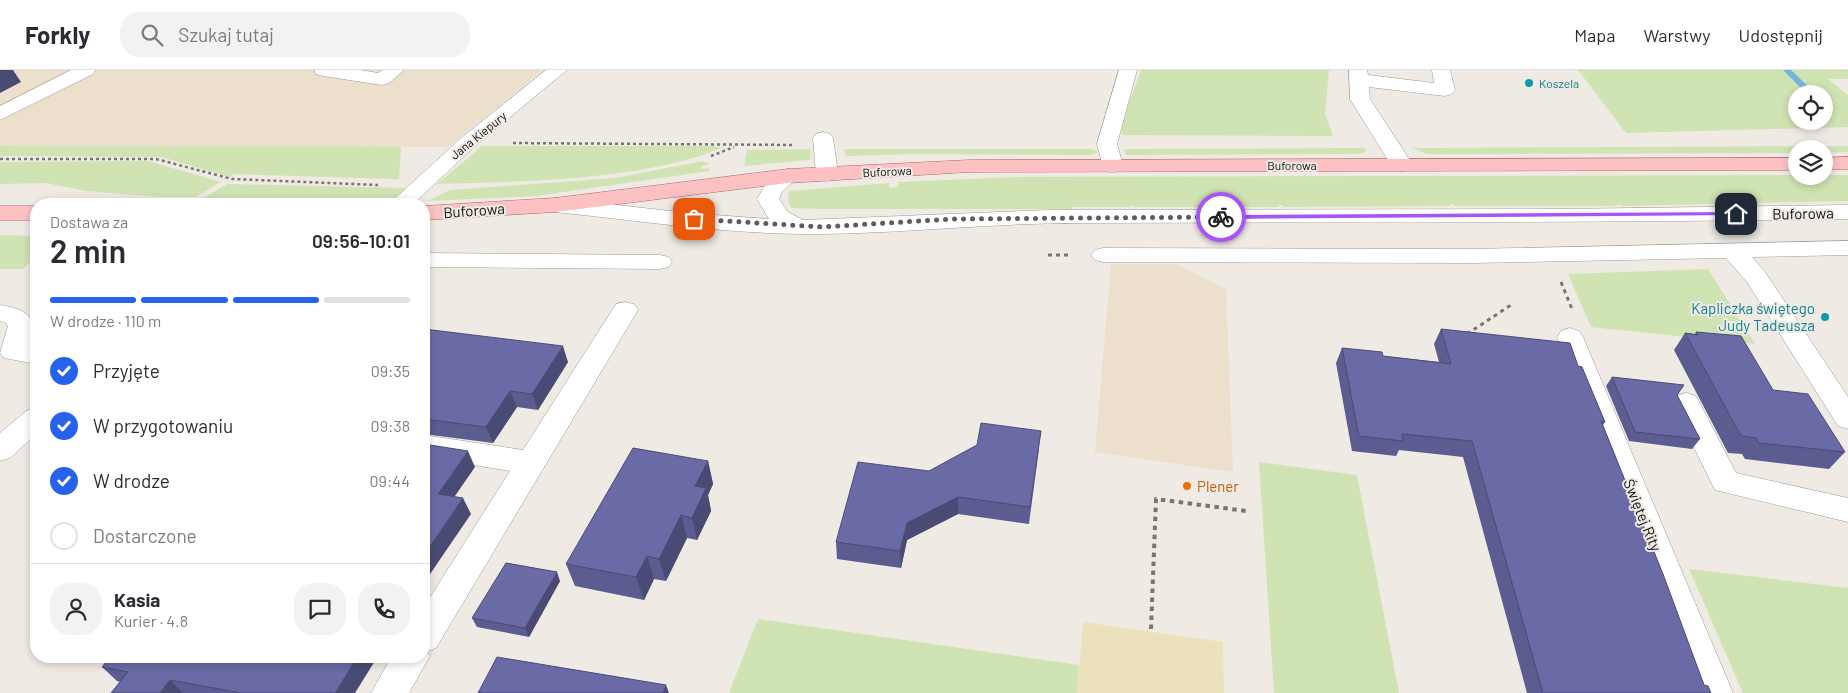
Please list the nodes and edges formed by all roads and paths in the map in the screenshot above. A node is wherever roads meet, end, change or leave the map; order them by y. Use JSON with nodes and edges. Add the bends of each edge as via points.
{"nodes":[{"id":1,"x":86,"y":70,"type":"edge"},
{"id":2,"x":323,"y":70,"type":"edge"},
{"id":3,"x":395,"y":70,"type":"edge"},
{"id":4,"x":558,"y":70,"type":"edge"},
{"id":5,"x":1128,"y":70,"type":"edge"},
{"id":6,"x":1442,"y":70,"type":"edge"},
{"id":7,"x":1358,"y":75,"type":"edge"},
{"id":8,"x":0,"y":114,"type":"edge"},
{"id":9,"x":823,"y":138,"type":"dead end"},
{"id":10,"x":467,"y":143,"type":"junction"},
{"id":11,"x":737,"y":146,"type":"dead end"},
{"id":12,"x":0,"y":159,"type":"edge"},
{"id":13,"x":1848,"y":163,"type":"edge"},
{"id":14,"x":1788,"y":164,"type":"edge"},
{"id":15,"x":1833,"y":164,"type":"edge"},
{"id":16,"x":1402,"y":165,"type":"junction"},
{"id":17,"x":1112,"y":166,"type":"junction"},
{"id":18,"x":827,"y":174,"type":"junction"},
{"id":19,"x":788,"y":176,"type":"junction"},
{"id":20,"x":416,"y":187,"type":"junction"},
{"id":21,"x":406,"y":198,"type":"edge"},
{"id":22,"x":555,"y":205,"type":"junction"},
{"id":23,"x":1848,"y":212,"type":"edge"},
{"id":24,"x":0,"y":213,"type":"edge"},
{"id":25,"x":30,"y":213,"type":"edge"},
{"id":26,"x":430,"y":213,"type":"edge"},
{"id":27,"x":798,"y":226,"type":"junction"},
{"id":28,"x":1848,"y":248,"type":"edge"},
{"id":29,"x":1732,"y":250,"type":"junction"},
{"id":30,"x":1548,"y":254,"type":"junction"},
{"id":31,"x":1103,"y":255,"type":"dead end"},
{"id":32,"x":430,"y":260,"type":"edge"},
{"id":33,"x":660,"y":262,"type":"dead end"},
{"id":34,"x":1511,"y":305,"type":"dead end"},
{"id":35,"x":625,"y":310,"type":"dead end"},
{"id":36,"x":0,"y":312,"type":"edge"},
{"id":37,"x":1570,"y":338,"type":"joint"},
{"id":38,"x":1470,"y":343,"type":"edge"},
{"id":39,"x":17,"y":356,"type":"edge"},
{"id":40,"x":1686,"y":403,"type":"dead end"},
{"id":41,"x":1848,"y":419,"type":"edge"},
{"id":42,"x":30,"y":423,"type":"edge"},
{"id":43,"x":430,"y":447,"type":"edge"},
{"id":44,"x":0,"y":450,"type":"edge"},
{"id":45,"x":532,"y":462,"type":"junction"},
{"id":46,"x":1848,"y":510,"type":"edge"},
{"id":47,"x":1246,"y":511,"type":"dead end"},
{"id":48,"x":430,"y":627,"type":"edge"},
{"id":49,"x":1151,"y":629,"type":"dead end"},
{"id":50,"x":408,"y":663,"type":"edge"},
{"id":51,"x":389,"y":693,"type":"edge"},
{"id":52,"x":1714,"y":693,"type":"edge"}],
"edges":[{"from":1,"to":8,"type":"street"},
{"from":2,"to":3,"type":"street","via":[[382,79]]},
{"from":4,"to":10,"type":"street","name":"Jana Kiepury"},
{"from":5,"to":17,"type":"street","via":[[1107,144]]},
{"from":6,"to":7,"type":"street","via":[[1445,90]]},
{"from":7,"to":16,"type":"street","via":[[1360,99]]},
{"from":9,"to":18,"type":"street"},
{"from":10,"to":11,"type":"path","via":[[701,143]]},
{"from":10,"to":20,"type":"street","name":"Jana Kiepury"},
{"from":12,"to":20,"type":"path","via":[[156,159],[232,179]]},
{"from":13,"to":15,"type":"main road"},
{"from":14,"to":16,"type":"main road","name":"Buforowa"},
{"from":16,"to":17,"type":"main road","name":"Buforowa"},
{"from":17,"to":18,"type":"main road","name":"Buforowa","via":[[968,166]]},
{"from":18,"to":19,"type":"main road","name":"Buforowa"},
{"from":19,"to":22,"type":"main road","name":"Buforowa"},
{"from":19,"to":27,"type":"street","via":[[773,189],[768,199],[773,211]]},
{"from":20,"to":21,"type":"street","name":"Jana Kiepury"},
{"from":22,"to":26,"type":"main road","name":"Buforowa"},
{"from":22,"to":27,"type":"street","name":"Buforowa"},
{"from":23,"to":27,"type":"street","name":"Buforowa","via":[[1550,217],[1075,216]]},
{"from":24,"to":25,"type":"main road"},
{"from":28,"to":29,"type":"street"},
{"from":29,"to":30,"type":"street"},
{"from":29,"to":41,"type":"street","via":[[1756,277]]},
{"from":30,"to":31,"type":"street","via":[[1363,257]]},
{"from":30,"to":37,"type":"path","via":[[1582,332]]},
{"from":32,"to":33,"type":"street"},
{"from":34,"to":38,"type":"path","via":[[1466,334]]},
{"from":35,"to":45,"type":"street"},
{"from":36,"to":39,"type":"street","via":[[15,317],[20,324],[22,333]]},
{"from":37,"to":52,"type":"street","name":"Świętej Rity"},
{"from":40,"to":46,"type":"street","via":[[1726,482]]},
{"from":42,"to":44,"type":"street"},
{"from":43,"to":45,"type":"street"},
{"from":45,"to":48,"type":"street"},
{"from":47,"to":49,"type":"path","via":[[1156,499]]},
{"from":50,"to":51,"type":"street"}]}
